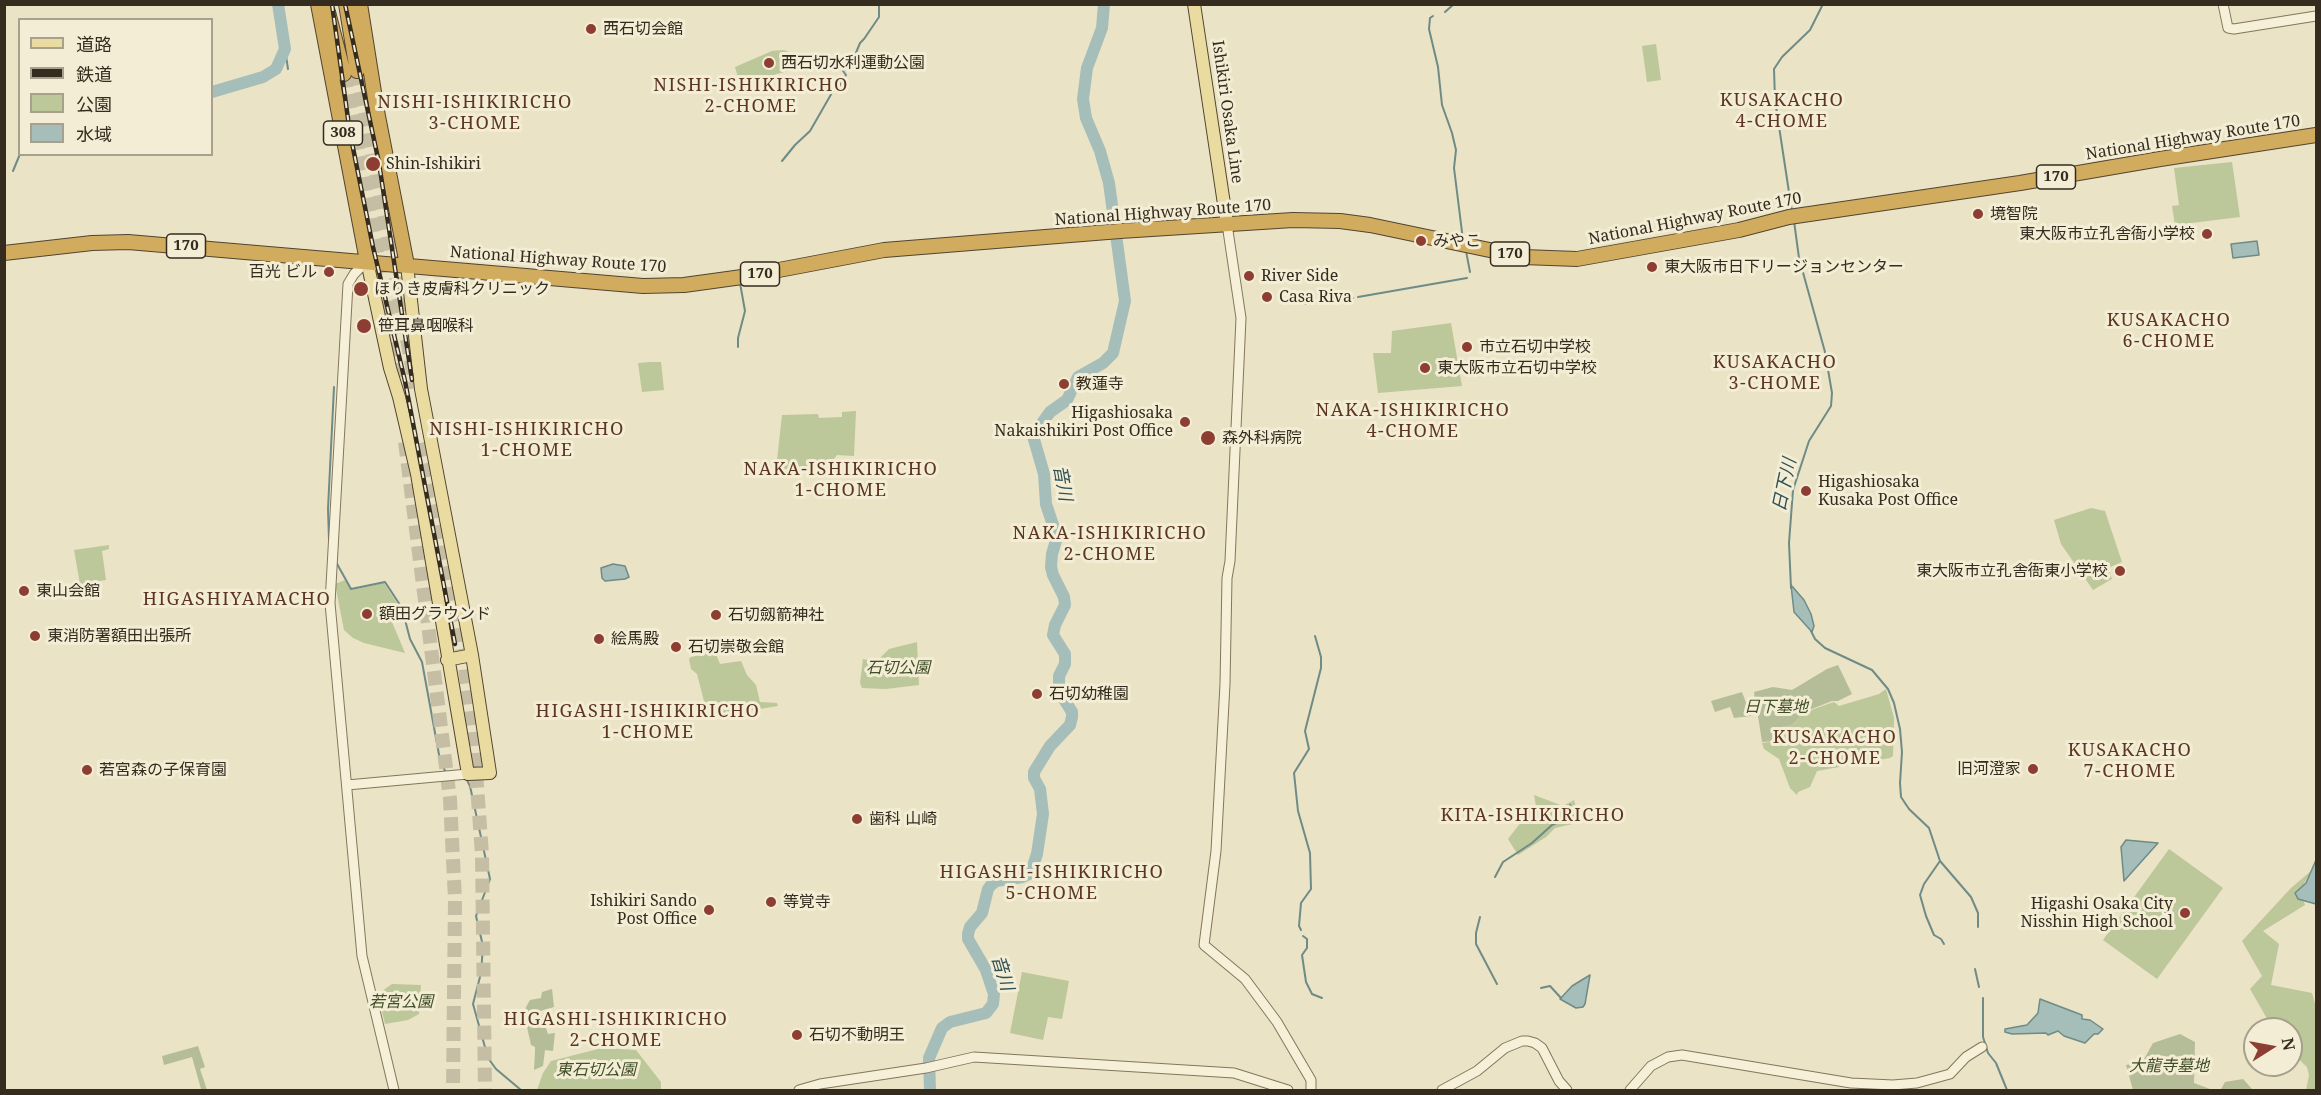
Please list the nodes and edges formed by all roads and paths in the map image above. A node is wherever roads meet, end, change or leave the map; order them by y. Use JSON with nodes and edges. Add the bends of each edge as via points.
{"nodes":[{"id":1,"x":318,"y":4,"type":"edge"},
{"id":2,"x":326,"y":4,"type":"edge"},
{"id":3,"x":331,"y":4,"type":"edge"},
{"id":4,"x":346,"y":4,"type":"edge"},
{"id":5,"x":351,"y":4,"type":"edge"},
{"id":6,"x":360,"y":4,"type":"edge"},
{"id":7,"x":1194,"y":4,"type":"edge"},
{"id":8,"x":2223,"y":4,"type":"edge"},
{"id":9,"x":2316,"y":16,"type":"edge"},
{"id":10,"x":350,"y":72,"type":"junction"},
{"id":11,"x":2316,"y":135,"type":"edge"},
{"id":12,"x":1227,"y":224,"type":"junction"},
{"id":13,"x":4,"y":253,"type":"edge"},
{"id":14,"x":367,"y":261,"type":"junction"},
{"id":15,"x":407,"y":265,"type":"junction"},
{"id":16,"x":472,"y":655,"type":"junction"},
{"id":17,"x":447,"y":660,"type":"junction"},
{"id":18,"x":468,"y":774,"type":"junction"},
{"id":19,"x":347,"y":784,"type":"junction"},
{"id":20,"x":1982,"y":1047,"type":"dead end"},
{"id":21,"x":394,"y":1090,"type":"edge"},
{"id":22,"x":799,"y":1090,"type":"edge"},
{"id":23,"x":1288,"y":1090,"type":"edge"},
{"id":24,"x":1311,"y":1090,"type":"edge"},
{"id":25,"x":1442,"y":1090,"type":"edge"},
{"id":26,"x":1567,"y":1090,"type":"edge"},
{"id":27,"x":1630,"y":1090,"type":"edge"}],
"edges":[{"from":1,"to":14,"type":"highway","number":"308"},
{"from":2,"to":10,"type":"highway"},
{"from":3,"to":10,"type":"highway"},
{"from":4,"to":10,"type":"highway"},
{"from":5,"to":10,"type":"highway"},
{"from":6,"to":15,"type":"highway","number":"308"},
{"from":7,"to":12,"type":"main road","name":"Ishikiri Osaka Line"},
{"from":8,"to":9,"type":"street","via":[[2228,28],[2234,29]]},
{"from":11,"to":12,"type":"highway","name":"National Highway Route 170","number":"170","via":[[1793,216],[1739,230],[1577,259],[1523,257],[1340,221]]},
{"from":12,"to":15,"type":"highway","name":"National Highway Route 170","number":"170","via":[[884,250],[684,285],[643,286]]},
{"from":12,"to":24,"type":"street","via":[[1241,318],[1216,852],[1204,945],[1245,979],[1277,1022],[1311,1080]]},
{"from":13,"to":14,"type":"highway","name":"National Highway Route 170","number":"170","via":[[128,242]]},
{"from":14,"to":15,"type":"highway","name":"National Highway Route 170","number":"170"},
{"from":14,"to":17,"type":"main road","via":[[417,474]]},
{"from":14,"to":19,"type":"street","via":[[348,284],[330,603]]},
{"from":15,"to":16,"type":"main road","via":[[421,388]]},
{"from":16,"to":17,"type":"main road"},
{"from":16,"to":18,"type":"main road","via":[[490,773]]},
{"from":17,"to":18,"type":"main road"},
{"from":18,"to":19,"type":"street"},
{"from":19,"to":21,"type":"street","via":[[362,956]]},
{"from":20,"to":27,"type":"street","via":[[1950,1074],[1893,1085],[1851,1083],[1682,1055],[1651,1066]]},
{"from":22,"to":23,"type":"street","via":[[974,1057],[1234,1073]]},
{"from":25,"to":26,"type":"street","via":[[1477,1071],[1505,1048],[1528,1041],[1542,1048]]}]}
